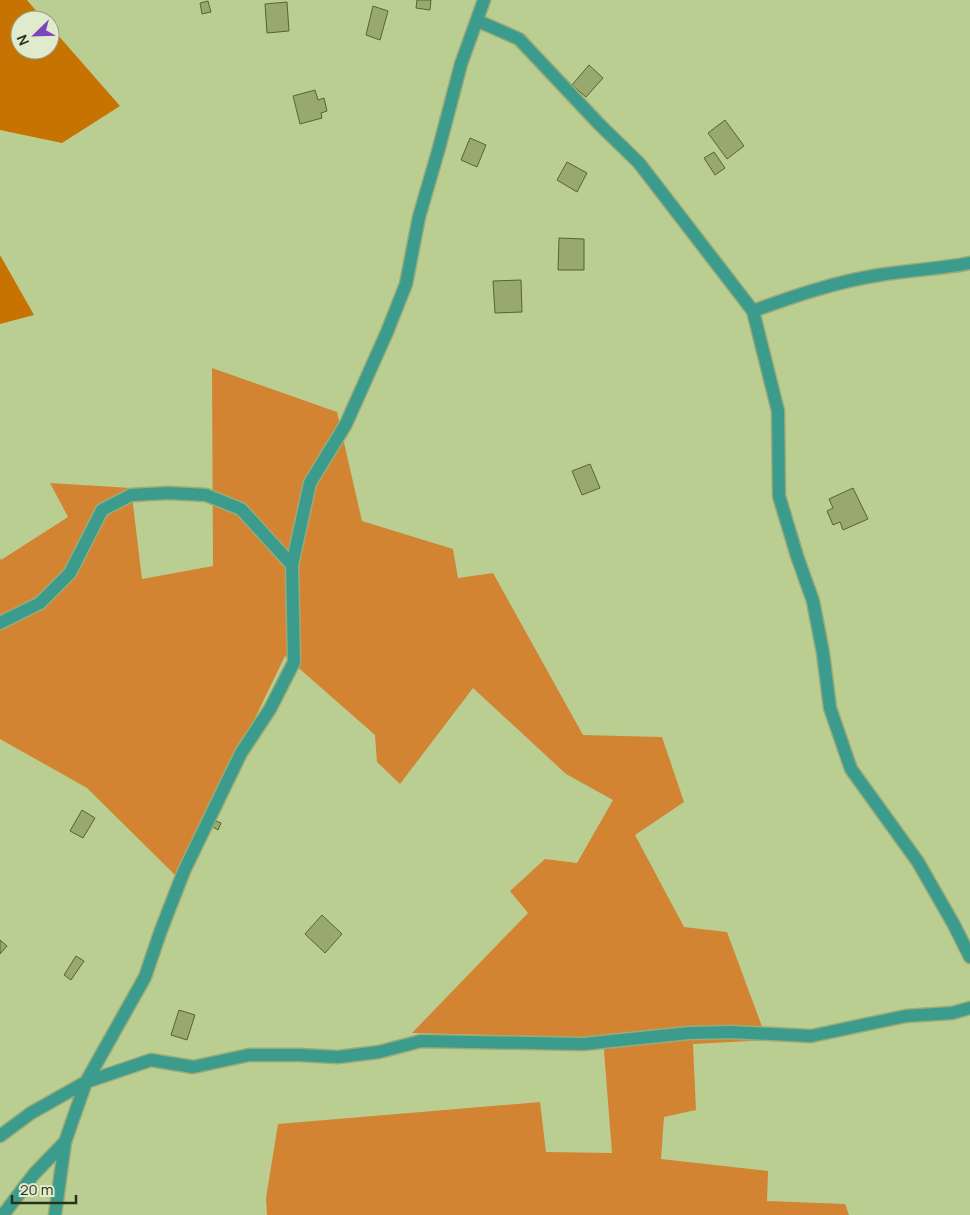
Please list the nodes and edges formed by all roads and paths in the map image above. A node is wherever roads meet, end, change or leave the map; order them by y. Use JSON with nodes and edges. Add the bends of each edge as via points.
{"nodes":[{"id":1,"x":484,"y":0,"type":"edge"},
{"id":2,"x":478,"y":21,"type":"junction"},
{"id":3,"x":970,"y":263,"type":"edge"},
{"id":4,"x":753,"y":311,"type":"junction"},
{"id":5,"x":292,"y":564,"type":"junction"},
{"id":6,"x":0,"y":623,"type":"edge"},
{"id":7,"x":970,"y":957,"type":"edge"},
{"id":8,"x":970,"y":1008,"type":"edge"},
{"id":9,"x":86,"y":1082,"type":"junction"},
{"id":10,"x":0,"y":1136,"type":"edge"},
{"id":11,"x":65,"y":1142,"type":"junction"},
{"id":12,"x":3,"y":1215,"type":"edge"},
{"id":13,"x":55,"y":1215,"type":"edge"}],
"edges":[{"from":1,"to":2,"type":"street"},
{"from":2,"to":4,"type":"street","via":[[519,39],[639,163]]},
{"from":2,"to":5,"type":"street","via":[[461,64],[419,217],[406,284],[346,424],[310,483]]},
{"from":3,"to":4,"type":"street","via":[[878,275],[809,291]]},
{"from":4,"to":7,"type":"street","via":[[778,411],[779,496],[814,601],[830,708],[852,769],[918,862]]},
{"from":5,"to":6,"type":"street","via":[[241,509],[206,494],[131,495],[102,510],[70,573],[40,604]]},
{"from":5,"to":9,"type":"street","via":[[294,662],[270,709],[241,753],[184,872],[145,977]]},
{"from":8,"to":9,"type":"street","via":[[898,1018],[811,1036],[732,1032],[583,1044],[421,1042],[338,1057],[249,1055],[193,1067],[151,1060]]},
{"from":9,"to":10,"type":"street","via":[[31,1113]]},
{"from":9,"to":11,"type":"street"},
{"from":11,"to":12,"type":"street","via":[[34,1174]]},
{"from":11,"to":13,"type":"street"}]}
